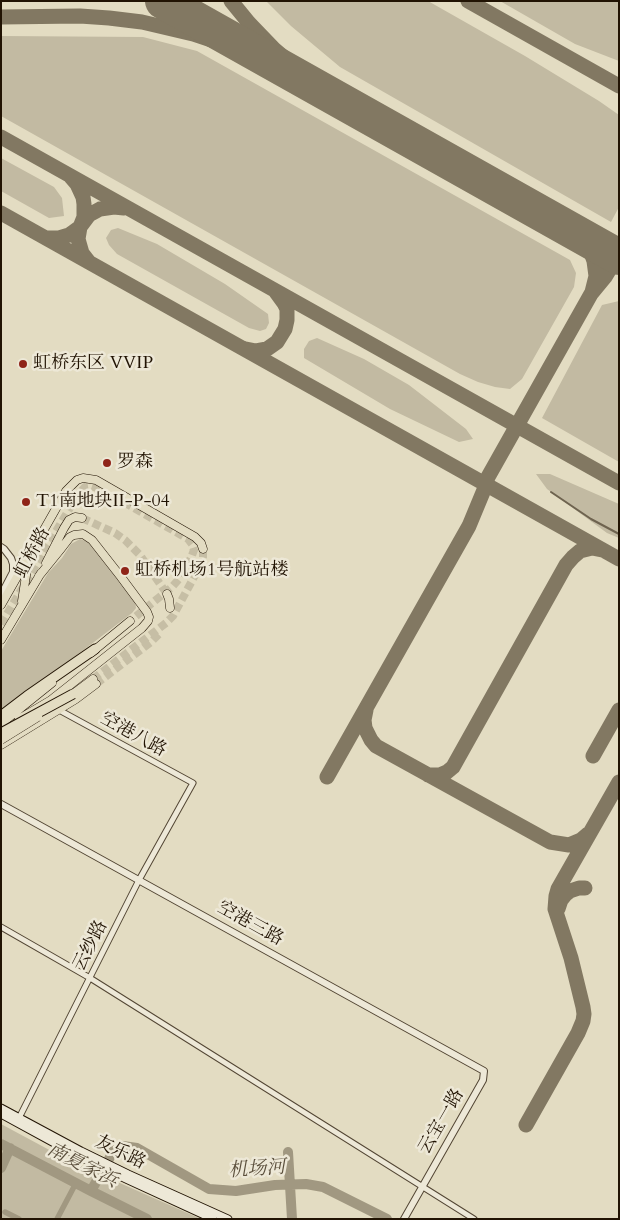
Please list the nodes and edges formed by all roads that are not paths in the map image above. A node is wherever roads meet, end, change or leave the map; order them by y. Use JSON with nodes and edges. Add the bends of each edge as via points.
{"nodes":[{"id":1,"x":82,"y":518,"type":"dead end"},
{"id":2,"x":3,"y":548,"type":"edge"},
{"id":3,"x":203,"y":549,"type":"dead end"},
{"id":4,"x":28,"y":559,"type":"junction"},
{"id":5,"x":39,"y":576,"type":"junction"},
{"id":6,"x":167,"y":594,"type":"tunnel mouth"},
{"id":7,"x":1,"y":595,"type":"edge"},
{"id":8,"x":1,"y":605,"type":"edge"},
{"id":9,"x":21,"y":605,"type":"junction"},
{"id":10,"x":170,"y":608,"type":"dead end"},
{"id":11,"x":130,"y":621,"type":"tunnel mouth"},
{"id":12,"x":1,"y":640,"type":"edge"},
{"id":13,"x":95,"y":649,"type":"junction"},
{"id":14,"x":96,"y":664,"type":"junction"},
{"id":15,"x":73,"y":694,"type":"junction"},
{"id":16,"x":59,"y":710,"type":"junction"},
{"id":17,"x":1,"y":716,"type":"edge"},
{"id":18,"x":1,"y":724,"type":"edge"},
{"id":19,"x":1,"y":731,"type":"edge"},
{"id":20,"x":1,"y":740,"type":"edge"},
{"id":21,"x":1,"y":745,"type":"edge"},
{"id":22,"x":193,"y":784,"type":"joint"},
{"id":23,"x":1,"y":804,"type":"edge"},
{"id":24,"x":139,"y":880,"type":"junction"},
{"id":25,"x":1,"y":927,"type":"edge"},
{"id":26,"x":90,"y":978,"type":"junction"},
{"id":27,"x":484,"y":1070,"type":"joint"},
{"id":28,"x":1,"y":1108,"type":"edge"},
{"id":29,"x":1,"y":1114,"type":"edge"},
{"id":30,"x":18,"y":1120,"type":"junction"},
{"id":31,"x":422,"y":1187,"type":"junction"},
{"id":32,"x":213,"y":1219,"type":"edge"},
{"id":33,"x":228,"y":1219,"type":"edge"},
{"id":34,"x":404,"y":1219,"type":"edge"},
{"id":35,"x":474,"y":1219,"type":"edge"}],
"edges":[{"from":1,"to":5,"type":"main road","name":"虹桥路","via":[[74,516],[69,520]]},
{"from":2,"to":7,"type":"street","via":[[11,558],[13,572]]},
{"from":3,"to":4,"type":"main road","name":"虹桥路","via":[[195,537],[96,480],[83,478],[66,491]]},
{"from":4,"to":8,"type":"main road","name":"虹桥路"},
{"from":4,"to":9,"type":"main road"},
{"from":5,"to":9,"type":"main road","name":"虹桥路"},
{"from":5,"to":14,"type":"main road","via":[[70,537],[83,534],[92,540],[147,612],[146,624]]},
{"from":6,"to":10,"type":"main road"},
{"from":9,"to":12,"type":"main road","name":"虹桥路"},
{"from":11,"to":13,"type":"main road"},
{"from":13,"to":17,"type":"highway"},
{"from":13,"to":18,"type":"main road"},
{"from":14,"to":16,"type":"main road"},
{"from":14,"to":19,"type":"main road","via":[[51,700]]},
{"from":15,"to":16,"type":"main road","via":[[94,681]]},
{"from":15,"to":19,"type":"highway","bridge":true},
{"from":15,"to":20,"type":"main road","bridge":true},
{"from":16,"to":21,"type":"main road"},
{"from":16,"to":22,"type":"street","name":"空港八路"},
{"from":22,"to":24,"type":"street","name":"云纱路"},
{"from":23,"to":24,"type":"street","name":"空港三路"},
{"from":24,"to":26,"type":"street","name":"云纱路"},
{"from":24,"to":27,"type":"street","name":"空港三路"},
{"from":25,"to":26,"type":"street"},
{"from":26,"to":30,"type":"street","name":"云纱路"},
{"from":26,"to":31,"type":"street"},
{"from":27,"to":31,"type":"street","name":"云宝一路","via":[[483,1080]]},
{"from":28,"to":30,"type":"main road","name":"友乐路"},
{"from":29,"to":30,"type":"main road","name":"友乐路"},
{"from":30,"to":32,"type":"main road","name":"友乐路","via":[[126,1179]]},
{"from":30,"to":33,"type":"main road","name":"友乐路"},
{"from":31,"to":34,"type":"street","name":"云宝一路"},
{"from":31,"to":35,"type":"street"}]}
